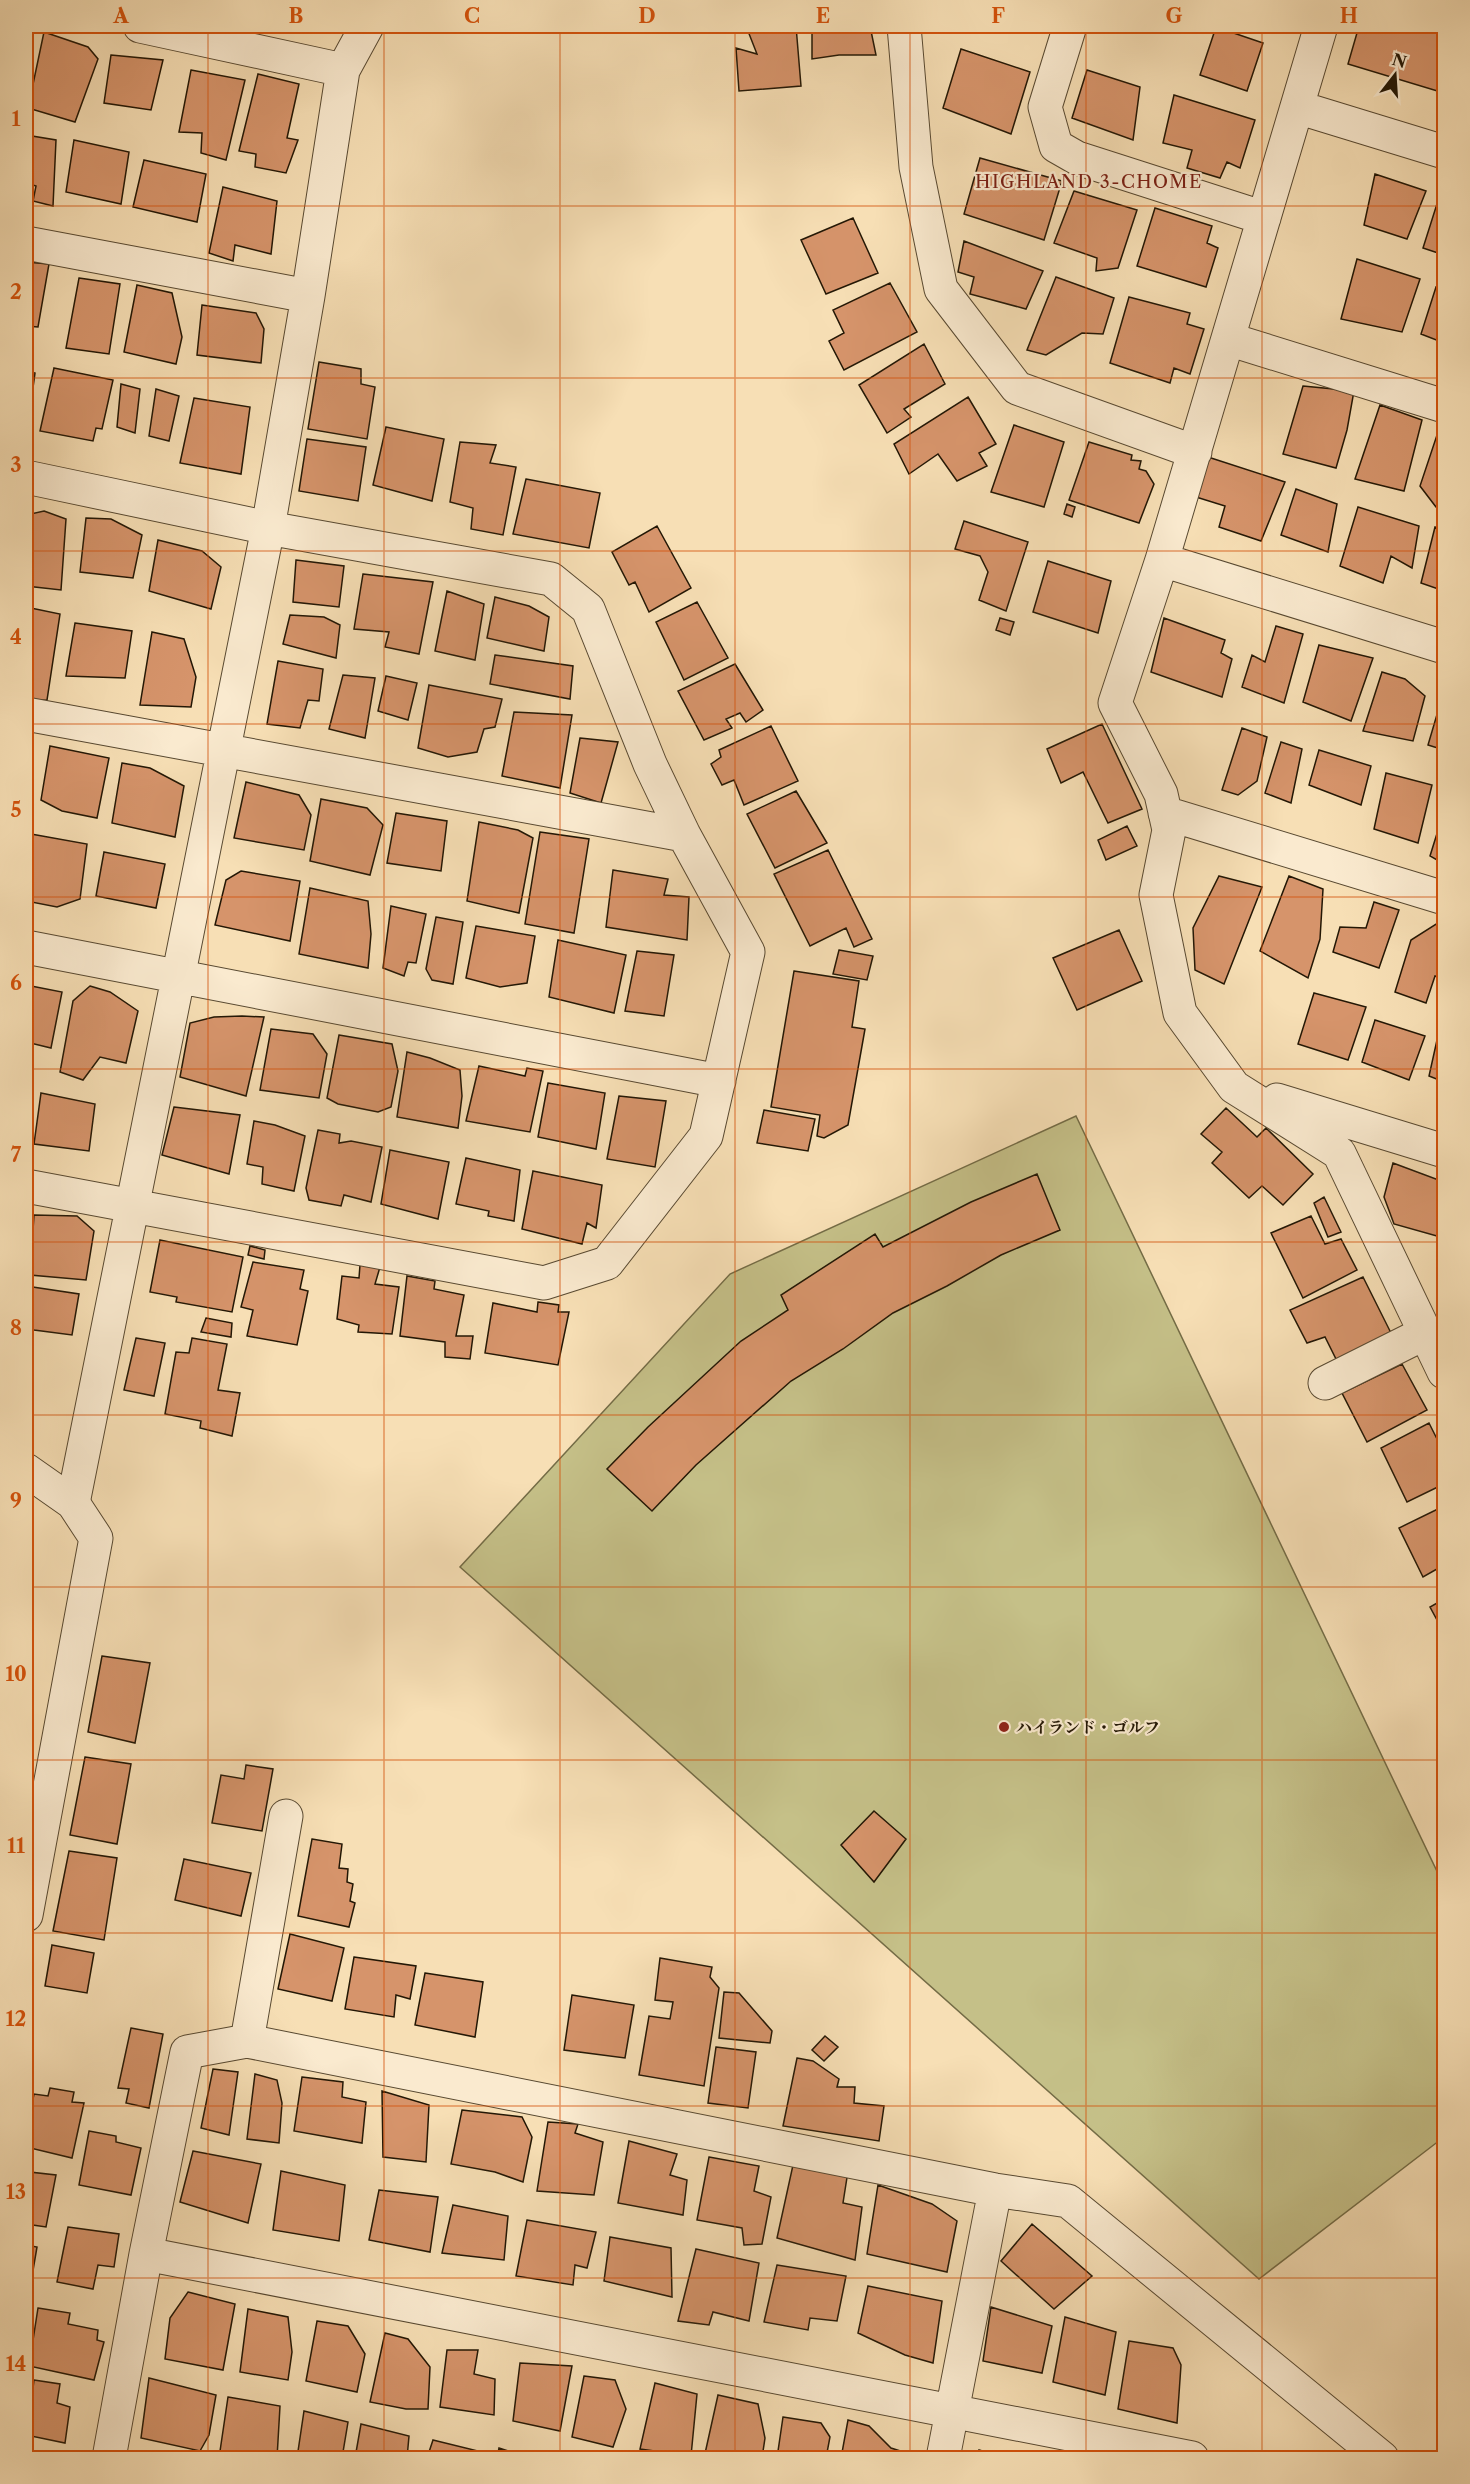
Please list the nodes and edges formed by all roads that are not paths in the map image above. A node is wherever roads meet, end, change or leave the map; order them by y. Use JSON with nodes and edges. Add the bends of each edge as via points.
{"nodes":[{"id":1,"x":140,"y":26,"type":"edge"},
{"id":2,"x":367,"y":26,"type":"edge"},
{"id":3,"x":904,"y":26,"type":"edge"},
{"id":4,"x":1070,"y":26,"type":"edge"},
{"id":5,"x":1321,"y":26,"type":"edge"},
{"id":6,"x":343,"y":70,"type":"junction"},
{"id":7,"x":1297,"y":107,"type":"junction"},
{"id":8,"x":1444,"y":152,"type":"edge"},
{"id":9,"x":1264,"y":218,"type":"junction"},
{"id":10,"x":26,"y":243,"type":"edge"},
{"id":11,"x":308,"y":296,"type":"junction"},
{"id":12,"x":1228,"y":339,"type":"junction"},
{"id":13,"x":1444,"y":406,"type":"edge"},
{"id":14,"x":1195,"y":452,"type":"junction"},
{"id":15,"x":26,"y":477,"type":"edge"},
{"id":16,"x":268,"y":528,"type":"junction"},
{"id":17,"x":1162,"y":560,"type":"junction"},
{"id":18,"x":1444,"y":647,"type":"edge"},
{"id":19,"x":26,"y":714,"type":"edge"},
{"id":20,"x":225,"y":749,"type":"junction"},
{"id":21,"x":1165,"y":813,"type":"junction"},
{"id":22,"x":684,"y":835,"type":"junction"},
{"id":23,"x":1444,"y":898,"type":"edge"},
{"id":24,"x":26,"y":947,"type":"edge"},
{"id":25,"x":180,"y":976,"type":"junction"},
{"id":26,"x":719,"y":1081,"type":"junction"},
{"id":27,"x":1234,"y":1087,"type":"junction"},
{"id":28,"x":1444,"y":1151,"type":"edge"},
{"id":29,"x":26,"y":1186,"type":"edge"},
{"id":30,"x":131,"y":1207,"type":"junction"},
{"id":31,"x":1425,"y":1333,"type":"junction"},
{"id":32,"x":1444,"y":1372,"type":"edge"},
{"id":33,"x":1325,"y":1383,"type":"dead end"},
{"id":34,"x":26,"y":1470,"type":"edge"},
{"id":35,"x":73,"y":1503,"type":"junction"},
{"id":36,"x":286,"y":1816,"type":"dead end"},
{"id":37,"x":26,"y":1915,"type":"edge"},
{"id":38,"x":247,"y":2041,"type":"junction"},
{"id":39,"x":995,"y":2190,"type":"junction"},
{"id":40,"x":146,"y":2254,"type":"junction"},
{"id":41,"x":952,"y":2412,"type":"junction"},
{"id":42,"x":109,"y":2458,"type":"edge"},
{"id":43,"x":943,"y":2458,"type":"edge"},
{"id":44,"x":1192,"y":2458,"type":"edge"},
{"id":45,"x":1382,"y":2458,"type":"edge"}],
"edges":[{"from":1,"to":6,"type":"street"},
{"from":2,"to":6,"type":"street"},
{"from":3,"to":14,"type":"street","via":[[916,167],[940,289],[1017,388]]},
{"from":4,"to":9,"type":"street","via":[[1045,107],[1056,146],[1077,158]]},
{"from":5,"to":7,"type":"street"},
{"from":6,"to":11,"type":"street"},
{"from":7,"to":8,"type":"street"},
{"from":7,"to":9,"type":"street"},
{"from":9,"to":12,"type":"street"},
{"from":10,"to":11,"type":"street"},
{"from":11,"to":16,"type":"street"},
{"from":12,"to":13,"type":"street"},
{"from":12,"to":14,"type":"street"},
{"from":14,"to":17,"type":"street"},
{"from":15,"to":16,"type":"street"},
{"from":16,"to":20,"type":"street"},
{"from":16,"to":22,"type":"street","via":[[551,579],[588,609],[650,764]]},
{"from":17,"to":18,"type":"street"},
{"from":17,"to":21,"type":"street","via":[[1115,703],[1161,794]]},
{"from":19,"to":20,"type":"street"},
{"from":20,"to":22,"type":"street"},
{"from":20,"to":25,"type":"street"},
{"from":21,"to":23,"type":"street"},
{"from":21,"to":27,"type":"street","via":[[1168,830],[1156,895],[1180,1013]]},
{"from":22,"to":26,"type":"street","via":[[748,952]]},
{"from":24,"to":25,"type":"street"},
{"from":25,"to":26,"type":"street"},
{"from":25,"to":30,"type":"street"},
{"from":26,"to":30,"type":"street","via":[[706,1136],[607,1263],[544,1283]]},
{"from":27,"to":28,"type":"street"},
{"from":27,"to":31,"type":"street","via":[[1339,1153]]},
{"from":29,"to":30,"type":"street"},
{"from":30,"to":35,"type":"street"},
{"from":31,"to":32,"type":"street"},
{"from":31,"to":33,"type":"street"},
{"from":34,"to":35,"type":"street"},
{"from":35,"to":37,"type":"street","via":[[96,1538]]},
{"from":36,"to":38,"type":"street"},
{"from":38,"to":39,"type":"street"},
{"from":38,"to":40,"type":"street","via":[[187,2052]]},
{"from":39,"to":41,"type":"street"},
{"from":39,"to":45,"type":"street","via":[[1068,2201]]},
{"from":40,"to":41,"type":"street"},
{"from":40,"to":42,"type":"street"},
{"from":41,"to":43,"type":"street"},
{"from":41,"to":44,"type":"street"}]}
